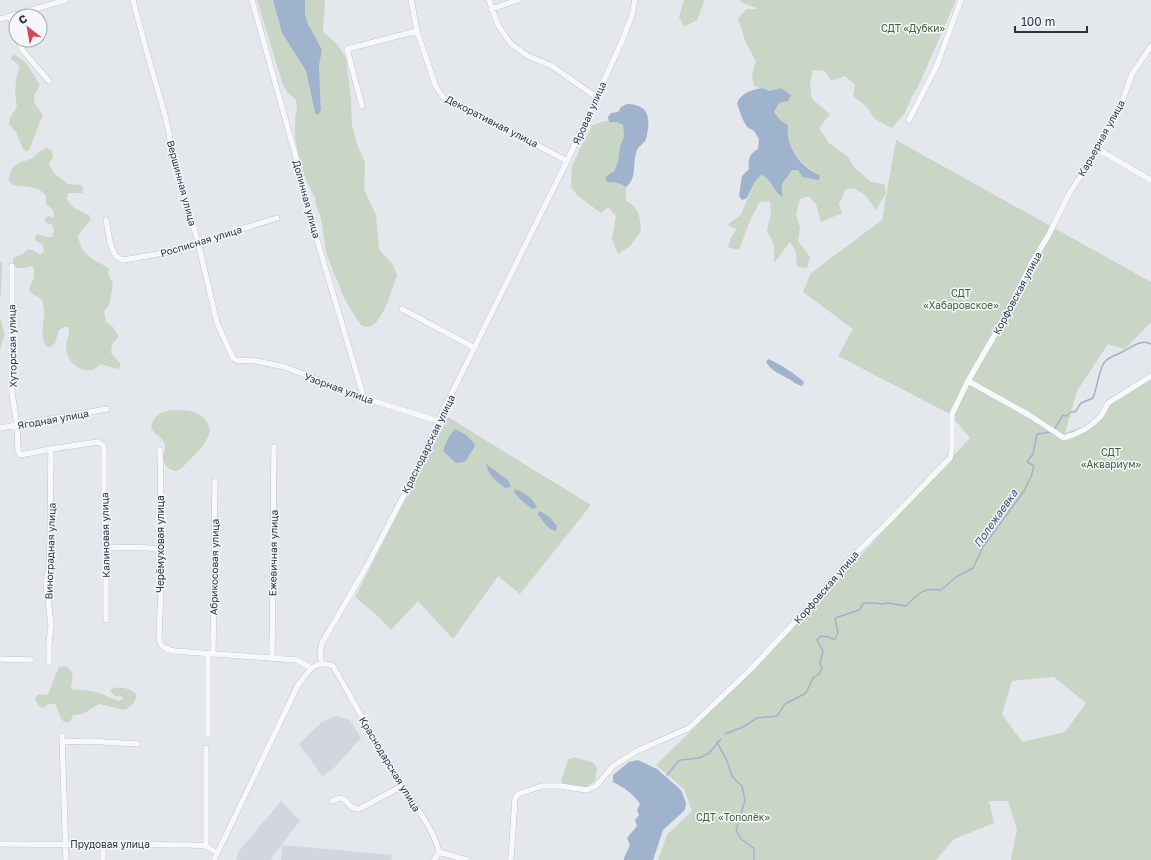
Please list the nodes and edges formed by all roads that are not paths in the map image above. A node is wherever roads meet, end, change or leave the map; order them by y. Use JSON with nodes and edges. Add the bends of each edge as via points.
{"nodes":[{"id":1,"x":66,"y":0,"type":"edge"},
{"id":2,"x":133,"y":0,"type":"edge"},
{"id":3,"x":252,"y":0,"type":"edge"},
{"id":4,"x":411,"y":0,"type":"edge"},
{"id":5,"x":489,"y":0,"type":"edge"},
{"id":6,"x":518,"y":0,"type":"edge"},
{"id":7,"x":635,"y":0,"type":"edge"},
{"id":8,"x":961,"y":0,"type":"edge"},
{"id":9,"x":54,"y":1,"type":"edge"},
{"id":10,"x":33,"y":8,"type":"edge"},
{"id":11,"x":491,"y":9,"type":"junction"},
{"id":12,"x":417,"y":31,"type":"junction"},
{"id":13,"x":1151,"y":46,"type":"edge"},
{"id":14,"x":22,"y":48,"type":"edge"},
{"id":15,"x":49,"y":81,"type":"dead end"},
{"id":16,"x":596,"y":97,"type":"junction"},
{"id":17,"x":362,"y":106,"type":"dead end"},
{"id":18,"x":909,"y":120,"type":"dead end"},
{"id":19,"x":1096,"y":148,"type":"junction"},
{"id":20,"x":567,"y":161,"type":"junction"},
{"id":21,"x":1151,"y":180,"type":"edge"},
{"id":22,"x":1062,"y":208,"type":"joint"},
{"id":23,"x":277,"y":218,"type":"dead end"},
{"id":24,"x":106,"y":220,"type":"dead end"},
{"id":25,"x":536,"y":224,"type":"joint"},
{"id":26,"x":198,"y":242,"type":"junction"},
{"id":27,"x":12,"y":266,"type":"dead end"},
{"id":28,"x":402,"y":309,"type":"dead end"},
{"id":29,"x":475,"y":348,"type":"junction"},
{"id":30,"x":238,"y":361,"type":"joint"},
{"id":31,"x":1151,"y":376,"type":"edge"},
{"id":32,"x":968,"y":381,"type":"junction"},
{"id":33,"x":364,"y":398,"type":"junction"},
{"id":34,"x":107,"y":409,"type":"dead end"},
{"id":35,"x":438,"y":421,"type":"junction"},
{"id":36,"x":17,"y":425,"type":"junction"},
{"id":37,"x":0,"y":428,"type":"edge"},
{"id":38,"x":274,"y":447,"type":"dead end"},
{"id":39,"x":51,"y":449,"type":"junction"},
{"id":40,"x":160,"y":450,"type":"dead end"},
{"id":41,"x":215,"y":481,"type":"dead end"},
{"id":42,"x":106,"y":547,"type":"junction"},
{"id":43,"x":162,"y":550,"type":"junction"},
{"id":44,"x":106,"y":620,"type":"dead end"},
{"id":45,"x":211,"y":653,"type":"junction"},
{"id":46,"x":272,"y":658,"type":"junction"},
{"id":47,"x":0,"y":659,"type":"edge"},
{"id":48,"x":31,"y":660,"type":"dead end"},
{"id":49,"x":49,"y":662,"type":"dead end"},
{"id":50,"x":322,"y":664,"type":"junction"},
{"id":51,"x":311,"y":668,"type":"junction"},
{"id":52,"x":208,"y":735,"type":"dead end"},
{"id":53,"x":138,"y":744,"type":"dead end"},
{"id":54,"x":206,"y":748,"type":"dead end"},
{"id":55,"x":402,"y":786,"type":"junction"},
{"id":56,"x":332,"y":801,"type":"dead end"},
{"id":57,"x":0,"y":844,"type":"edge"},
{"id":58,"x":66,"y":844,"type":"junction"},
{"id":59,"x":103,"y":844,"type":"junction"},
{"id":60,"x":206,"y":846,"type":"junction"},
{"id":61,"x":438,"y":852,"type":"junction"},
{"id":62,"x":217,"y":853,"type":"junction"},
{"id":63,"x":66,"y":860,"type":"edge"},
{"id":64,"x":103,"y":860,"type":"edge"},
{"id":65,"x":214,"y":860,"type":"edge"},
{"id":66,"x":434,"y":860,"type":"edge"},
{"id":67,"x":467,"y":860,"type":"edge"},
{"id":68,"x":510,"y":860,"type":"edge"}],
"edges":[{"from":1,"to":9,"type":"street"},
{"from":2,"to":26,"type":"street","name":"Вершинная улица","via":[[166,119],[174,162]]},
{"from":3,"to":33,"type":"street","name":"Долинная улица","via":[[309,213]]},
{"from":4,"to":12,"type":"street","name":"Декоративная улица"},
{"from":5,"to":11,"type":"street"},
{"from":6,"to":11,"type":"street"},
{"from":7,"to":16,"type":"street","name":"Яровая улица","via":[[622,41]]},
{"from":8,"to":18,"type":"street","via":[[937,65]]},
{"from":9,"to":10,"type":"street"},
{"from":11,"to":16,"type":"street","via":[[511,44],[528,56],[558,69]]},
{"from":12,"to":17,"type":"street","via":[[347,49]]},
{"from":12,"to":20,"type":"street","name":"Декоративная улица","via":[[436,87],[443,97]]},
{"from":13,"to":19,"type":"street","name":"Карьерная улица","via":[[1132,74],[1122,102]]},
{"from":14,"to":15,"type":"street"},
{"from":16,"to":20,"type":"street","name":"Яровая улица"},
{"from":19,"to":21,"type":"street"},
{"from":19,"to":22,"type":"street","name":"Карьерная улица"},
{"from":20,"to":25,"type":"street","name":"Яровая улица"},
{"from":22,"to":32,"type":"street","name":"Корфовская улица","via":[[1009,310]]},
{"from":23,"to":26,"type":"street","name":"Росписная улица"},
{"from":24,"to":26,"type":"street","name":"Росписная улица","via":[[113,252],[123,260],[161,254]]},
{"from":25,"to":29,"type":"street","name":"Краснодарская улица"},
{"from":26,"to":30,"type":"street","name":"Вершинная улица","via":[[217,323],[233,358]]},
{"from":27,"to":36,"type":"street","name":"Хуторская улица","via":[[12,394]]},
{"from":28,"to":29,"type":"street"},
{"from":29,"to":35,"type":"street","name":"Краснодарская улица"},
{"from":30,"to":33,"type":"street","name":"Узорная улица","via":[[251,360],[285,368]]},
{"from":31,"to":32,"type":"street","via":[[1108,403],[1101,416],[1086,429],[1064,438]]},
{"from":32,"to":68,"type":"street","name":"Корфовская улица","via":[[952,414],[950,458],[845,564],[820,595],[750,670],[689,728],[637,751],[619,762],[596,786],[587,790],[542,786],[518,794],[515,799]]},
{"from":33,"to":35,"type":"street","name":"Узорная улица"},
{"from":34,"to":36,"type":"street","name":"Ягодная улица"},
{"from":35,"to":50,"type":"street","name":"Краснодарская улица","via":[[368,564],[322,643]]},
{"from":36,"to":37,"type":"street","name":"Ягодная улица"},
{"from":36,"to":39,"type":"street","name":"Хуторская улица","via":[[19,454]]},
{"from":38,"to":46,"type":"street","name":"Ежевичная улица"},
{"from":39,"to":42,"type":"street","name":"Калиновая улица","via":[[98,442],[103,445]]},
{"from":39,"to":49,"type":"street","name":"Виноградная улица","via":[[49,568],[46,583],[51,625]]},
{"from":40,"to":43,"type":"street","name":"Черёмуховая улица"},
{"from":41,"to":45,"type":"street","name":"Абрикосовая улица"},
{"from":42,"to":43,"type":"street"},
{"from":42,"to":44,"type":"street","name":"Калиновая улица"},
{"from":43,"to":45,"type":"street","name":"Черёмуховая улица","via":[[160,644],[166,650]]},
{"from":45,"to":46,"type":"street"},
{"from":45,"to":52,"type":"street","name":"Абрикосовая улица"},
{"from":46,"to":51,"type":"street","via":[[297,660]]},
{"from":47,"to":48,"type":"street"},
{"from":50,"to":51,"type":"street"},
{"from":50,"to":55,"type":"street","name":"Краснодарская улица","via":[[333,666]]},
{"from":51,"to":62,"type":"street","via":[[298,685]]},
{"from":53,"to":58,"type":"street","via":[[62,739]]},
{"from":54,"to":60,"type":"street"},
{"from":55,"to":56,"type":"street","via":[[359,809],[352,808],[341,798]]},
{"from":55,"to":61,"type":"street","name":"Краснодарская улица","via":[[431,831]]},
{"from":57,"to":58,"type":"street","name":"Прудовая улица"},
{"from":58,"to":59,"type":"street","name":"Прудовая улица"},
{"from":58,"to":63,"type":"street"},
{"from":59,"to":60,"type":"street","name":"Прудовая улица"},
{"from":59,"to":64,"type":"street"},
{"from":60,"to":62,"type":"street","name":"Прудовая улица"},
{"from":61,"to":66,"type":"street"},
{"from":61,"to":67,"type":"street"},
{"from":62,"to":65,"type":"street"}]}
